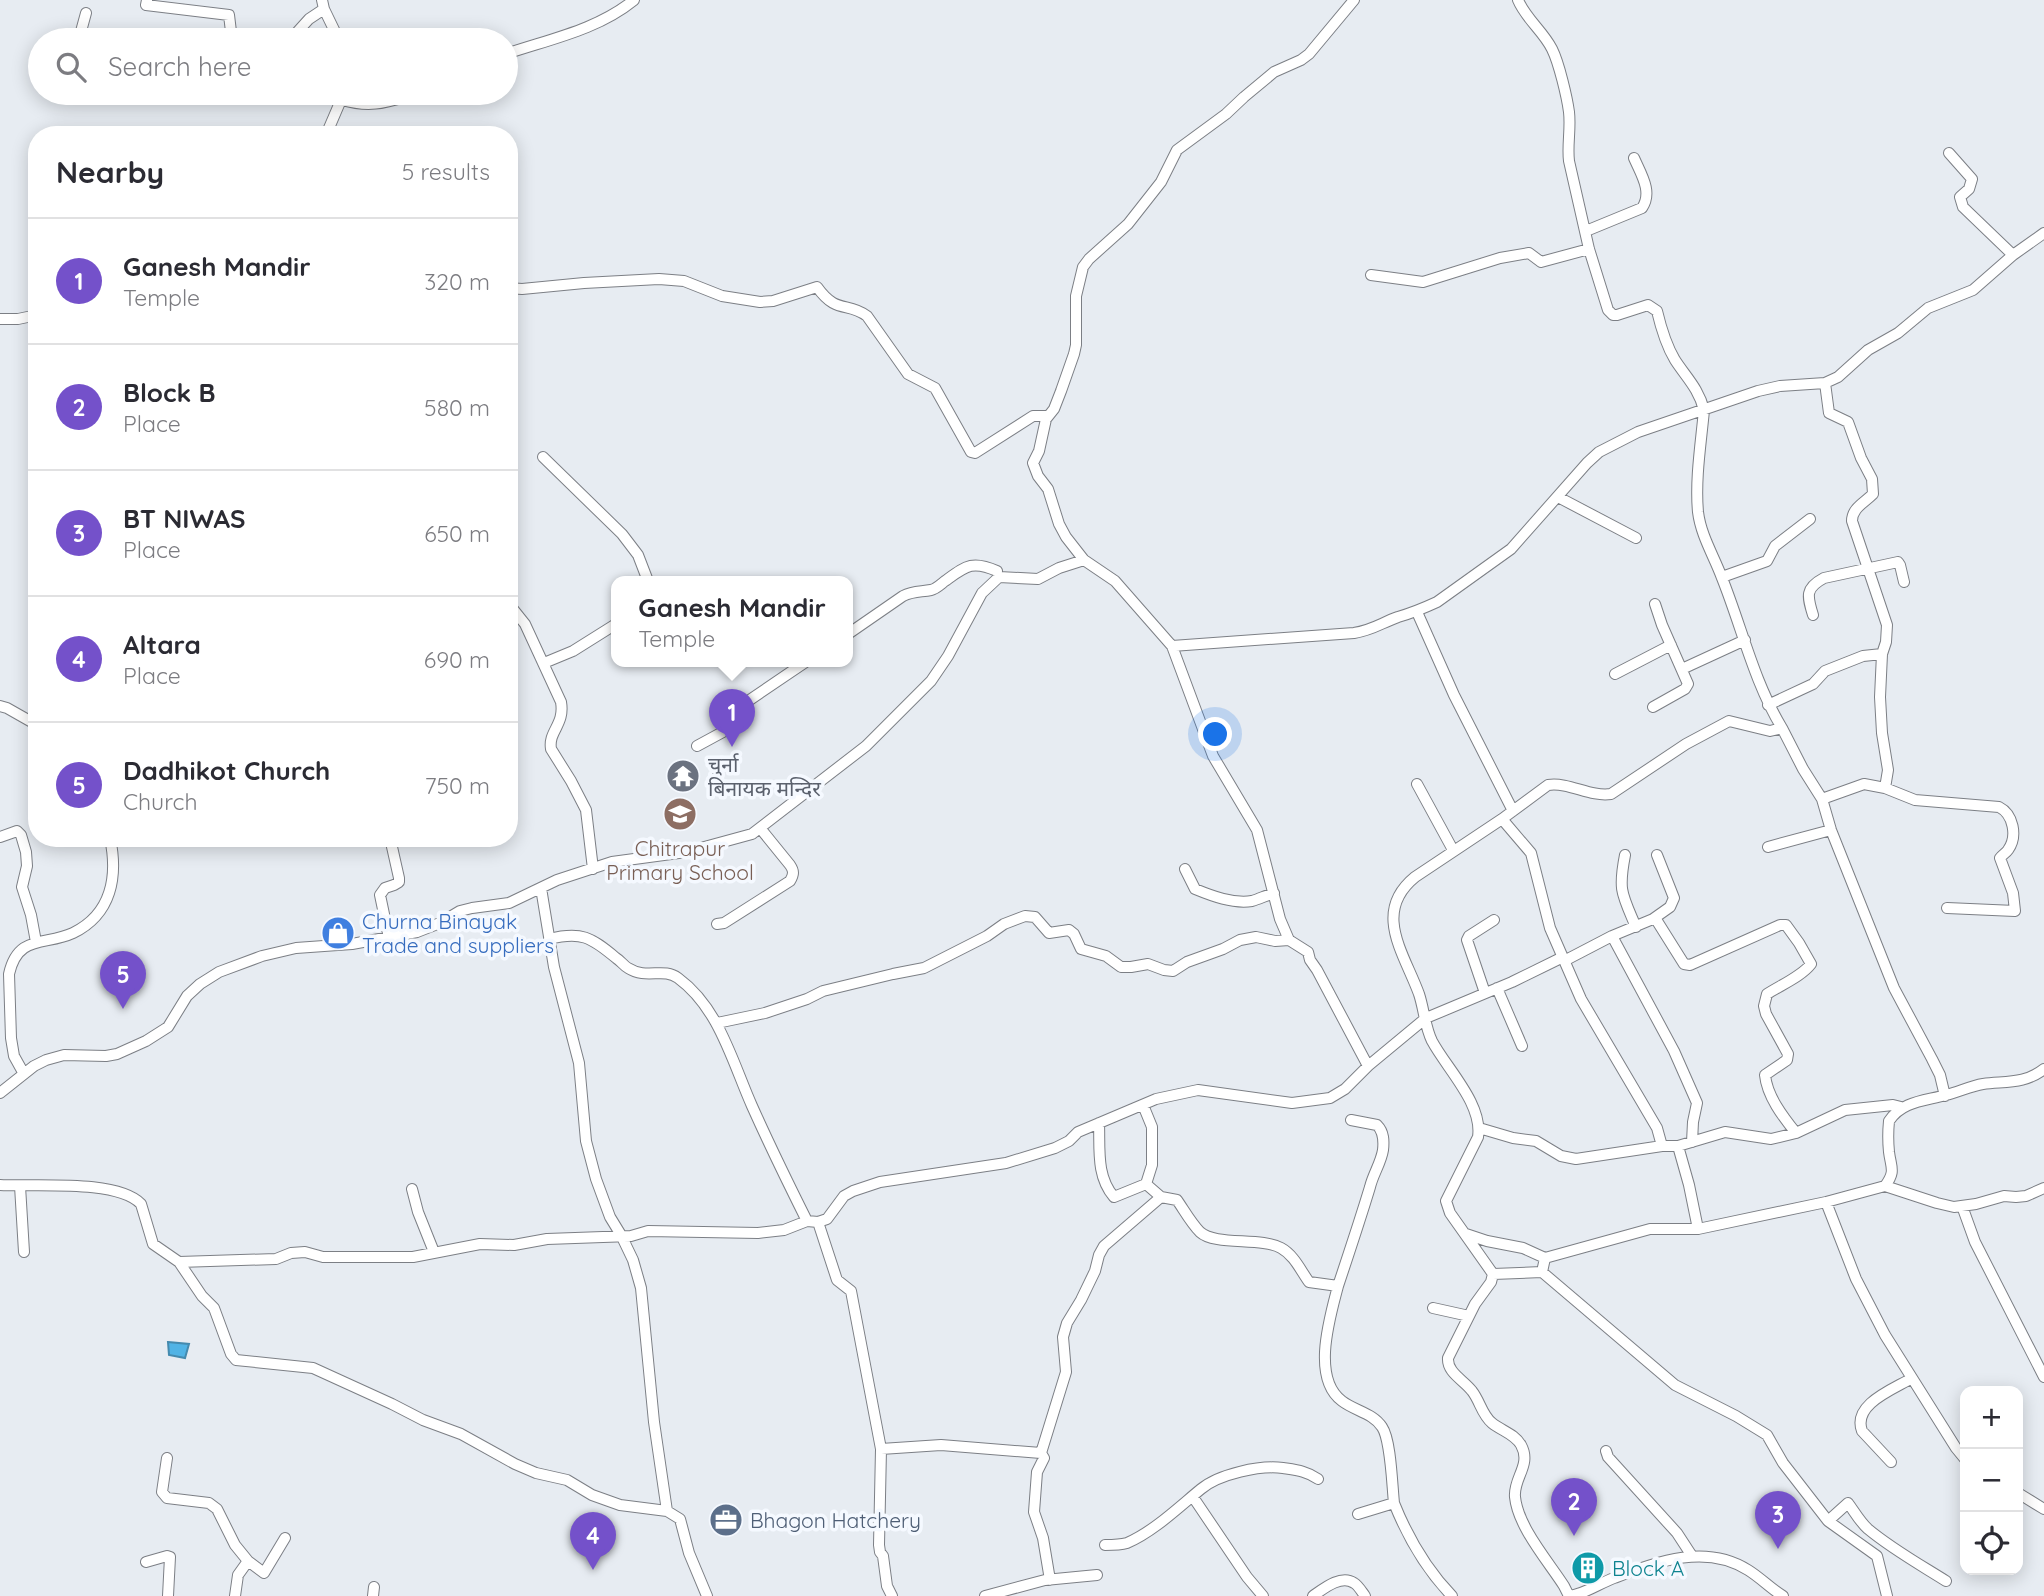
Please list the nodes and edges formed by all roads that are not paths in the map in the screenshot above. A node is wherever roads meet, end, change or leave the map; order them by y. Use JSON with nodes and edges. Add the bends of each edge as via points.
{"nodes":[{"id":1,"x":147,"y":0,"type":"edge"},
{"id":2,"x":635,"y":0,"type":"edge"},
{"id":3,"x":1354,"y":0,"type":"edge"},
{"id":4,"x":1518,"y":0,"type":"edge"},
{"id":5,"x":323,"y":5,"type":"edge"},
{"id":6,"x":86,"y":13,"type":"dead end"},
{"id":7,"x":81,"y":28,"type":"edge"},
{"id":8,"x":231,"y":28,"type":"edge"},
{"id":9,"x":301,"y":28,"type":"edge"},
{"id":10,"x":334,"y":28,"type":"edge"},
{"id":11,"x":518,"y":50,"type":"edge"},
{"id":12,"x":339,"y":105,"type":"edge"},
{"id":13,"x":358,"y":105,"type":"edge"},
{"id":14,"x":376,"y":105,"type":"edge"},
{"id":15,"x":330,"y":126,"type":"edge"},
{"id":16,"x":1950,"y":153,"type":"dead end"},
{"id":17,"x":1634,"y":158,"type":"dead end"},
{"id":18,"x":1586,"y":231,"type":"junction"},
{"id":19,"x":2044,"y":233,"type":"edge"},
{"id":20,"x":1589,"y":248,"type":"junction"},
{"id":21,"x":2013,"y":255,"type":"junction"},
{"id":22,"x":1371,"y":275,"type":"dead end"},
{"id":23,"x":518,"y":289,"type":"edge"},
{"id":24,"x":28,"y":317,"type":"edge"},
{"id":25,"x":0,"y":319,"type":"edge"},
{"id":26,"x":1825,"y":383,"type":"junction"},
{"id":27,"x":1704,"y":410,"type":"junction"},
{"id":28,"x":1048,"y":416,"type":"junction"},
{"id":29,"x":543,"y":457,"type":"dead end"},
{"id":30,"x":1558,"y":497,"type":"junction"},
{"id":31,"x":1810,"y":519,"type":"dead end"},
{"id":32,"x":1636,"y":538,"type":"dead end"},
{"id":33,"x":1084,"y":561,"type":"junction"},
{"id":34,"x":1868,"y":568,"type":"junction"},
{"id":35,"x":997,"y":571,"type":"dead end"},
{"id":36,"x":646,"y":576,"type":"edge"},
{"id":37,"x":1722,"y":577,"type":"junction"},
{"id":38,"x":1904,"y":582,"type":"dead end"},
{"id":39,"x":1656,"y":604,"type":"dead end"},
{"id":40,"x":1417,"y":612,"type":"junction"},
{"id":41,"x":1813,"y":615,"type":"dead end"},
{"id":42,"x":518,"y":616,"type":"edge"},
{"id":43,"x":611,"y":628,"type":"edge"},
{"id":44,"x":853,"y":631,"type":"edge"},
{"id":45,"x":1745,"y":640,"type":"junction"},
{"id":46,"x":1671,"y":645,"type":"junction"},
{"id":47,"x":1172,"y":646,"type":"junction"},
{"id":48,"x":1882,"y":654,"type":"junction"},
{"id":49,"x":544,"y":663,"type":"junction"},
{"id":50,"x":798,"y":667,"type":"edge"},
{"id":51,"x":1682,"y":669,"type":"junction"},
{"id":52,"x":1615,"y":674,"type":"dead end"},
{"id":53,"x":1768,"y":705,"type":"junction"},
{"id":54,"x":0,"y":706,"type":"edge"},
{"id":55,"x":1653,"y":707,"type":"dead end"},
{"id":56,"x":28,"y":720,"type":"edge"},
{"id":57,"x":1782,"y":728,"type":"junction"},
{"id":58,"x":697,"y":746,"type":"dead end"},
{"id":59,"x":1417,"y":784,"type":"dead end"},
{"id":60,"x":1885,"y":788,"type":"junction"},
{"id":61,"x":1822,"y":799,"type":"junction"},
{"id":62,"x":1513,"y":811,"type":"junction"},
{"id":63,"x":1502,"y":819,"type":"junction"},
{"id":64,"x":760,"y":828,"type":"junction"},
{"id":65,"x":1831,"y":830,"type":"junction"},
{"id":66,"x":0,"y":837,"type":"edge"},
{"id":67,"x":111,"y":847,"type":"edge"},
{"id":68,"x":392,"y":847,"type":"edge"},
{"id":69,"x":1768,"y":847,"type":"dead end"},
{"id":70,"x":1453,"y":850,"type":"junction"},
{"id":71,"x":1657,"y":855,"type":"dead end"},
{"id":72,"x":1625,"y":856,"type":"dead end"},
{"id":73,"x":593,"y":869,"type":"junction"},
{"id":74,"x":1185,"y":869,"type":"dead end"},
{"id":75,"x":541,"y":888,"type":"junction"},
{"id":76,"x":1274,"y":893,"type":"junction"},
{"id":77,"x":1947,"y":908,"type":"dead end"},
{"id":78,"x":1653,"y":919,"type":"junction"},
{"id":79,"x":1494,"y":920,"type":"dead end"},
{"id":80,"x":717,"y":924,"type":"dead end"},
{"id":81,"x":1636,"y":927,"type":"junction"},
{"id":82,"x":1612,"y":936,"type":"junction"},
{"id":83,"x":389,"y":938,"type":"junction"},
{"id":84,"x":549,"y":939,"type":"junction"},
{"id":85,"x":1289,"y":940,"type":"junction"},
{"id":86,"x":36,"y":942,"type":"junction"},
{"id":87,"x":1563,"y":959,"type":"junction"},
{"id":88,"x":1497,"y":988,"type":"junction"},
{"id":89,"x":1485,"y":993,"type":"junction"},
{"id":90,"x":1426,"y":1018,"type":"junction"},
{"id":91,"x":717,"y":1023,"type":"junction"},
{"id":92,"x":1522,"y":1046,"type":"dead end"},
{"id":93,"x":1368,"y":1066,"type":"junction"},
{"id":94,"x":2044,"y":1069,"type":"edge"},
{"id":95,"x":24,"y":1074,"type":"junction"},
{"id":96,"x":0,"y":1093,"type":"edge"},
{"id":97,"x":1945,"y":1096,"type":"junction"},
{"id":98,"x":1143,"y":1105,"type":"junction"},
{"id":99,"x":1901,"y":1107,"type":"junction"},
{"id":100,"x":1351,"y":1120,"type":"dead end"},
{"id":101,"x":1099,"y":1123,"type":"junction"},
{"id":102,"x":1479,"y":1128,"type":"junction"},
{"id":103,"x":1796,"y":1133,"type":"junction"},
{"id":104,"x":1692,"y":1142,"type":"junction"},
{"id":105,"x":1662,"y":1146,"type":"junction"},
{"id":106,"x":1678,"y":1146,"type":"junction"},
{"id":107,"x":1146,"y":1184,"type":"junction"},
{"id":108,"x":0,"y":1185,"type":"edge"},
{"id":109,"x":20,"y":1186,"type":"junction"},
{"id":110,"x":1885,"y":1186,"type":"junction"},
{"id":111,"x":2044,"y":1188,"type":"edge"},
{"id":112,"x":412,"y":1189,"type":"dead end"},
{"id":113,"x":1160,"y":1197,"type":"junction"},
{"id":114,"x":1826,"y":1202,"type":"junction"},
{"id":115,"x":1962,"y":1206,"type":"junction"},
{"id":116,"x":812,"y":1222,"type":"junction"},
{"id":117,"x":1698,"y":1229,"type":"junction"},
{"id":118,"x":1466,"y":1234,"type":"junction"},
{"id":119,"x":621,"y":1235,"type":"junction"},
{"id":120,"x":24,"y":1252,"type":"dead end"},
{"id":121,"x":435,"y":1252,"type":"junction"},
{"id":122,"x":1545,"y":1258,"type":"junction"},
{"id":123,"x":179,"y":1262,"type":"junction"},
{"id":124,"x":1542,"y":1272,"type":"junction"},
{"id":125,"x":1493,"y":1274,"type":"junction"},
{"id":126,"x":1338,"y":1286,"type":"junction"},
{"id":127,"x":1433,"y":1308,"type":"dead end"},
{"id":128,"x":1469,"y":1316,"type":"junction"},
{"id":129,"x":2044,"y":1377,"type":"edge"},
{"id":130,"x":1912,"y":1378,"type":"junction"},
{"id":131,"x":881,"y":1449,"type":"junction"},
{"id":132,"x":1606,"y":1451,"type":"dead end"},
{"id":133,"x":1041,"y":1452,"type":"junction"},
{"id":134,"x":1960,"y":1453,"type":"edge"},
{"id":135,"x":167,"y":1458,"type":"dead end"},
{"id":136,"x":1891,"y":1462,"type":"dead end"},
{"id":137,"x":1318,"y":1479,"type":"dead end"},
{"id":138,"x":2023,"y":1496,"type":"edge"},
{"id":139,"x":1193,"y":1497,"type":"junction"},
{"id":140,"x":1394,"y":1503,"type":"junction"},
{"id":141,"x":2044,"y":1509,"type":"edge"},
{"id":142,"x":667,"y":1511,"type":"junction"},
{"id":143,"x":1358,"y":1514,"type":"dead end"},
{"id":144,"x":1828,"y":1521,"type":"junction"},
{"id":145,"x":285,"y":1538,"type":"dead end"},
{"id":146,"x":1105,"y":1545,"type":"dead end"},
{"id":147,"x":1692,"y":1556,"type":"junction"},
{"id":148,"x":248,"y":1561,"type":"junction"},
{"id":149,"x":146,"y":1562,"type":"dead end"},
{"id":150,"x":1097,"y":1575,"type":"dead end"},
{"id":151,"x":1050,"y":1580,"type":"junction"},
{"id":152,"x":1946,"y":1581,"type":"dead end"},
{"id":153,"x":168,"y":1596,"type":"edge"},
{"id":154,"x":235,"y":1596,"type":"edge"},
{"id":155,"x":707,"y":1596,"type":"edge"},
{"id":156,"x":892,"y":1596,"type":"edge"},
{"id":157,"x":985,"y":1596,"type":"edge"},
{"id":158,"x":1263,"y":1596,"type":"edge"},
{"id":159,"x":1313,"y":1596,"type":"edge"},
{"id":160,"x":1365,"y":1596,"type":"edge"},
{"id":161,"x":1452,"y":1596,"type":"edge"},
{"id":162,"x":1569,"y":1596,"type":"edge"},
{"id":163,"x":1783,"y":1596,"type":"edge"},
{"id":164,"x":1887,"y":1596,"type":"edge"}],
"edges":[{"from":1,"to":8,"type":"street","via":[[146,5],[229,15]]},
{"from":2,"to":11,"type":"street","via":[[592,26]]},
{"from":3,"to":28,"type":"street","via":[[1309,54],[1274,72],[1177,150],[1161,182],[1128,224],[1083,267],[1076,296],[1074,354]]},
{"from":4,"to":18,"type":"street","via":[[1552,49],[1557,64],[1569,111],[1569,161]]},
{"from":5,"to":9,"type":"street"},
{"from":5,"to":10,"type":"street"},
{"from":6,"to":7,"type":"street"},
{"from":12,"to":15,"type":"street"},
{"from":13,"to":14,"type":"street"},
{"from":16,"to":21,"type":"street","via":[[1972,179],[1960,197],[1963,207]]},
{"from":17,"to":18,"type":"street","via":[[1647,201],[1642,208]]},
{"from":18,"to":20,"type":"street"},
{"from":19,"to":21,"type":"street"},
{"from":20,"to":22,"type":"street","via":[[1541,262],[1529,253],[1500,258],[1423,282]]},
{"from":20,"to":27,"type":"street","via":[[1608,310],[1617,315],[1648,305],[1657,311],[1668,345],[1697,390]]},
{"from":21,"to":26,"type":"street","via":[[1973,290],[1928,308]]},
{"from":23,"to":28,"type":"street","via":[[660,279],[760,302],[817,287],[830,303],[867,316],[908,373],[935,388],[971,452],[1033,416]]},
{"from":24,"to":25,"type":"street"},
{"from":26,"to":27,"type":"street","via":[[1780,386]]},
{"from":26,"to":34,"type":"street","via":[[1829,413],[1848,422],[1872,479],[1872,494],[1852,514]]},
{"from":27,"to":30,"type":"street","via":[[1605,448]]},
{"from":27,"to":37,"type":"street","via":[[1698,514]]},
{"from":28,"to":33,"type":"street","via":[[1033,463],[1048,488],[1059,524]]},
{"from":29,"to":36,"type":"street","via":[[622,534]]},
{"from":30,"to":32,"type":"street"},
{"from":30,"to":40,"type":"street","via":[[1505,553]]},
{"from":31,"to":37,"type":"street","via":[[1774,546],[1767,561]]},
{"from":33,"to":47,"type":"street","via":[[1115,581]]},
{"from":33,"to":64,"type":"street","via":[[1038,579],[999,577],[982,593],[931,681],[866,746]]},
{"from":34,"to":38,"type":"street","via":[[1898,562]]},
{"from":34,"to":41,"type":"street","via":[[1814,583],[1808,598]]},
{"from":34,"to":48,"type":"street","via":[[1886,625]]},
{"from":35,"to":44,"type":"street","via":[[978,565],[962,568],[932,590],[903,596]]},
{"from":37,"to":45,"type":"street"},
{"from":39,"to":46,"type":"street"},
{"from":40,"to":47,"type":"street","via":[[1354,633]]},
{"from":40,"to":62,"type":"street"},
{"from":42,"to":49,"type":"street"},
{"from":43,"to":49,"type":"street"},
{"from":45,"to":51,"type":"street"},
{"from":45,"to":53,"type":"street"},
{"from":46,"to":51,"type":"street"},
{"from":46,"to":52,"type":"street"},
{"from":47,"to":76,"type":"street","via":[[1213,756],[1257,830]]},
{"from":48,"to":53,"type":"street","via":[[1863,656],[1825,671],[1813,684]]},
{"from":48,"to":60,"type":"street"},
{"from":49,"to":73,"type":"street","via":[[562,712],[550,740],[551,749],[586,810]]},
{"from":50,"to":58,"type":"street","via":[[729,714],[732,727]]},
{"from":51,"to":55,"type":"street","via":[[1688,684],[1685,689]]},
{"from":53,"to":57,"type":"street"},
{"from":54,"to":56,"type":"street"},
{"from":57,"to":61,"type":"street"},
{"from":57,"to":62,"type":"street","via":[[1770,731],[1729,721],[1611,794],[1600,796],[1548,785]]},
{"from":59,"to":70,"type":"street"},
{"from":60,"to":61,"type":"street","via":[[1864,784]]},
{"from":60,"to":77,"type":"street","via":[[1915,800],[1999,807],[2012,820],[2012,839],[2000,858],[2015,911]]},
{"from":61,"to":65,"type":"street"},
{"from":62,"to":63,"type":"street"},
{"from":63,"to":70,"type":"street"},
{"from":63,"to":87,"type":"street","via":[[1531,853]]},
{"from":64,"to":73,"type":"street","via":[[686,852],[622,860]]},
{"from":64,"to":80,"type":"street","via":[[793,875]]},
{"from":65,"to":69,"type":"street"},
{"from":65,"to":97,"type":"street","via":[[1894,988],[1940,1075]]},
{"from":66,"to":86,"type":"street","via":[[18,831],[21,835],[27,866],[22,887]]},
{"from":67,"to":86,"type":"street","via":[[113,880],[105,904],[75,932]]},
{"from":68,"to":83,"type":"street","via":[[399,882],[380,895]]},
{"from":70,"to":90,"type":"street","via":[[1406,884],[1394,904],[1394,933]]},
{"from":71,"to":78,"type":"street","via":[[1674,898],[1670,907]]},
{"from":72,"to":81,"type":"street","via":[[1621,892]]},
{"from":73,"to":75,"type":"street"},
{"from":74,"to":76,"type":"street","via":[[1195,889],[1213,896],[1251,901]]},
{"from":75,"to":83,"type":"street","via":[[509,903],[460,911],[425,929]]},
{"from":75,"to":84,"type":"street"},
{"from":76,"to":85,"type":"street"},
{"from":78,"to":81,"type":"street"},
{"from":78,"to":103,"type":"street","via":[[1689,965],[1780,925],[1786,925],[1799,943],[1811,964],[1767,994],[1764,1006],[1788,1054],[1787,1060],[1765,1075],[1766,1082]]},
{"from":79,"to":89,"type":"street","via":[[1468,940]]},
{"from":81,"to":82,"type":"street"},
{"from":82,"to":87,"type":"street"},
{"from":82,"to":104,"type":"street","via":[[1697,1103]]},
{"from":83,"to":95,"type":"street","via":[[296,948],[240,964],[200,984],[168,1027],[146,1041],[106,1056],[64,1055]]},
{"from":84,"to":91,"type":"street","via":[[580,936],[634,971],[673,974]]},
{"from":84,"to":119,"type":"street","via":[[579,1063],[586,1141],[610,1217]]},
{"from":85,"to":91,"type":"street","via":[[1240,940],[1173,971],[1144,964],[1126,968],[1107,956],[1081,949],[1069,930],[1049,933],[1035,917],[1025,916],[924,968],[822,991],[765,1013]]},
{"from":85,"to":93,"type":"street","via":[[1308,952]]},
{"from":86,"to":95,"type":"street","via":[[19,952],[9,974],[11,1038]]},
{"from":87,"to":88,"type":"street"},
{"from":87,"to":105,"type":"street","via":[[1596,1027],[1657,1128]]},
{"from":88,"to":89,"type":"street"},
{"from":88,"to":92,"type":"street"},
{"from":89,"to":90,"type":"street"},
{"from":90,"to":93,"type":"street"},
{"from":90,"to":102,"type":"street","via":[[1431,1039],[1473,1107]]},
{"from":91,"to":116,"type":"street","via":[[752,1106]]},
{"from":93,"to":98,"type":"street","via":[[1330,1098],[1292,1103],[1198,1090]]},
{"from":94,"to":97,"type":"street","via":[[2020,1082],[1983,1084]]},
{"from":95,"to":96,"type":"street"},
{"from":97,"to":99,"type":"street"},
{"from":98,"to":101,"type":"street"},
{"from":98,"to":107,"type":"street","via":[[1152,1127],[1152,1165]]},
{"from":99,"to":103,"type":"street","via":[[1845,1110]]},
{"from":99,"to":110,"type":"street","via":[[1889,1121],[1893,1170]]},
{"from":100,"to":126,"type":"street","via":[[1377,1125],[1384,1141]]},
{"from":101,"to":107,"type":"street","via":[[1100,1173],[1107,1189],[1114,1197]]},
{"from":101,"to":116,"type":"street","via":[[1055,1148],[1006,1163],[880,1182],[853,1191],[827,1219]]},
{"from":102,"to":105,"type":"street","via":[[1536,1142],[1568,1158]]},
{"from":102,"to":118,"type":"street","via":[[1446,1202]]},
{"from":103,"to":104,"type":"street","via":[[1771,1139],[1725,1132]]},
{"from":104,"to":106,"type":"street"},
{"from":105,"to":106,"type":"street"},
{"from":106,"to":117,"type":"street"},
{"from":107,"to":113,"type":"street"},
{"from":108,"to":109,"type":"street"},
{"from":109,"to":120,"type":"street"},
{"from":109,"to":123,"type":"street","via":[[76,1185],[128,1194],[141,1203],[153,1244]]},
{"from":110,"to":114,"type":"street"},
{"from":110,"to":115,"type":"street","via":[[1946,1206]]},
{"from":111,"to":115,"type":"street","via":[[2026,1196],[1996,1197]]},
{"from":112,"to":121,"type":"street"},
{"from":113,"to":126,"type":"street","via":[[1177,1200],[1201,1234],[1271,1244],[1290,1255],[1309,1282]]},
{"from":113,"to":133,"type":"street","via":[[1104,1246],[1082,1300],[1067,1323],[1062,1337],[1066,1372]]},
{"from":114,"to":117,"type":"street"},
{"from":114,"to":130,"type":"street","via":[[1856,1279]]},
{"from":115,"to":129,"type":"street"},
{"from":116,"to":119,"type":"street","via":[[758,1233],[648,1231]]},
{"from":116,"to":131,"type":"street","via":[[837,1280],[851,1291]]},
{"from":117,"to":122,"type":"street","via":[[1650,1229]]},
{"from":118,"to":122,"type":"street"},
{"from":118,"to":125,"type":"street"},
{"from":119,"to":121,"type":"street","via":[[480,1244]]},
{"from":119,"to":142,"type":"street","via":[[641,1287]]},
{"from":121,"to":123,"type":"street","via":[[413,1257],[305,1252],[276,1259]]},
{"from":122,"to":124,"type":"street"},
{"from":123,"to":142,"type":"street","via":[[214,1308],[236,1360],[313,1368],[536,1473],[567,1480],[620,1505]]},
{"from":124,"to":125,"type":"street"},
{"from":124,"to":144,"type":"street","via":[[1675,1385],[1767,1435]]},
{"from":125,"to":128,"type":"street"},
{"from":126,"to":140,"type":"street","via":[[1324,1361],[1327,1376],[1340,1400],[1375,1418],[1385,1432]]},
{"from":127,"to":128,"type":"street"},
{"from":128,"to":162,"type":"street","via":[[1448,1364],[1492,1423],[1521,1445],[1524,1468],[1515,1497],[1520,1513]]},
{"from":130,"to":134,"type":"street"},
{"from":130,"to":136,"type":"street","via":[[1869,1404],[1861,1416],[1862,1431]]},
{"from":131,"to":133,"type":"street","via":[[941,1445]]},
{"from":131,"to":156,"type":"street","via":[[879,1545]]},
{"from":132,"to":147,"type":"street"},
{"from":133,"to":151,"type":"street","via":[[1044,1458],[1037,1472],[1034,1512]]},
{"from":135,"to":148,"type":"street","via":[[162,1492],[167,1498],[209,1503],[217,1509]]},
{"from":137,"to":139,"type":"street","via":[[1299,1470],[1268,1466],[1219,1479]]},
{"from":138,"to":141,"type":"street"},
{"from":139,"to":146,"type":"street","via":[[1125,1544]]},
{"from":139,"to":158,"type":"street"},
{"from":140,"to":143,"type":"street"},
{"from":140,"to":161,"type":"street","via":[[1415,1548]]},
{"from":142,"to":155,"type":"street","via":[[680,1519]]},
{"from":144,"to":152,"type":"street","via":[[1848,1503],[1866,1528],[1892,1549]]},
{"from":144,"to":164,"type":"street","via":[[1877,1556]]},
{"from":145,"to":148,"type":"street","via":[[264,1573]]},
{"from":147,"to":162,"type":"street"},
{"from":147,"to":163,"type":"street","via":[[1731,1562]]},
{"from":148,"to":154,"type":"street","via":[[238,1576]]},
{"from":149,"to":153,"type":"street","via":[[170,1557]]},
{"from":150,"to":151,"type":"street"},
{"from":151,"to":157,"type":"street"},
{"from":159,"to":160,"type":"street","via":[[1345,1580],[1354,1582]]}]}
